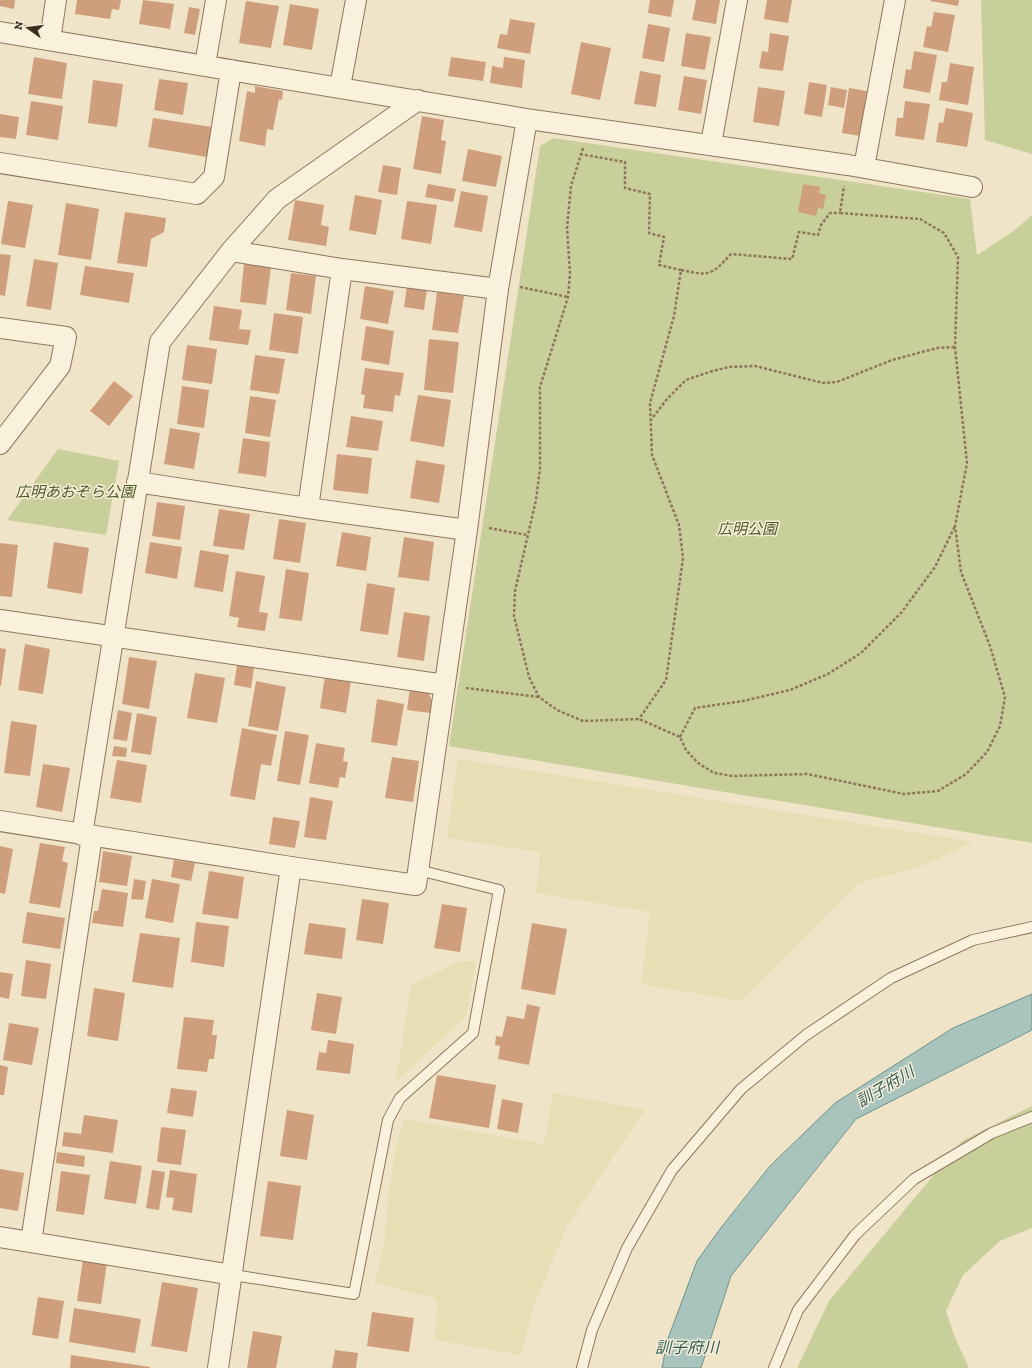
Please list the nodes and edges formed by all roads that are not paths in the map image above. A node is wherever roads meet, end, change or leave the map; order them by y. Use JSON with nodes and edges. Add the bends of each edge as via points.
{"nodes":[{"id":1,"x":56,"y":0,"type":"edge"},
{"id":2,"x":216,"y":0,"type":"edge"},
{"id":3,"x":356,"y":0,"type":"edge"},
{"id":4,"x":736,"y":0,"type":"edge"},
{"id":5,"x":895,"y":0,"type":"edge"},
{"id":6,"x":0,"y":32,"type":"edge"},
{"id":7,"x":50,"y":40,"type":"junction"},
{"id":8,"x":205,"y":65,"type":"junction"},
{"id":9,"x":231,"y":70,"type":"junction"},
{"id":10,"x":340,"y":87,"type":"junction"},
{"id":11,"x":418,"y":100,"type":"junction"},
{"id":12,"x":527,"y":119,"type":"junction"},
{"id":13,"x":711,"y":144,"type":"junction"},
{"id":14,"x":0,"y":163,"type":"edge"},
{"id":15,"x":856,"y":166,"type":"junction"},
{"id":16,"x":972,"y":187,"type":"dead end"},
{"id":17,"x":231,"y":251,"type":"junction"},
{"id":18,"x":342,"y":269,"type":"junction"},
{"id":19,"x":498,"y":289,"type":"junction"},
{"id":20,"x":0,"y":328,"type":"edge"},
{"id":21,"x":0,"y":444,"type":"edge"},
{"id":22,"x":137,"y":482,"type":"junction"},
{"id":23,"x":308,"y":508,"type":"junction"},
{"id":24,"x":467,"y":530,"type":"junction"},
{"id":25,"x":0,"y":620,"type":"edge"},
{"id":26,"x":114,"y":637,"type":"junction"},
{"id":27,"x":445,"y":684,"type":"junction"},
{"id":28,"x":0,"y":821,"type":"edge"},
{"id":29,"x":87,"y":835,"type":"junction"},
{"id":30,"x":291,"y":867,"type":"junction"},
{"id":31,"x":418,"y":870,"type":"junction"},
{"id":32,"x":1032,"y":927,"type":"edge"},
{"id":33,"x":1032,"y":1117,"type":"edge"},
{"id":34,"x":0,"y":1237,"type":"edge"},
{"id":35,"x":31,"y":1242,"type":"junction"},
{"id":36,"x":232,"y":1275,"type":"junction"},
{"id":37,"x":218,"y":1368,"type":"edge"},
{"id":38,"x":582,"y":1368,"type":"edge"},
{"id":39,"x":774,"y":1368,"type":"edge"}],
"edges":[{"from":1,"to":7,"type":"street"},
{"from":2,"to":8,"type":"street"},
{"from":3,"to":10,"type":"street"},
{"from":4,"to":13,"type":"street"},
{"from":5,"to":15,"type":"street"},
{"from":6,"to":7,"type":"street"},
{"from":7,"to":8,"type":"street"},
{"from":8,"to":9,"type":"street"},
{"from":9,"to":10,"type":"street"},
{"from":9,"to":14,"type":"street","via":[[214,177],[197,194]]},
{"from":10,"to":11,"type":"street"},
{"from":11,"to":12,"type":"street"},
{"from":11,"to":17,"type":"street","via":[[277,198]]},
{"from":12,"to":13,"type":"street"},
{"from":12,"to":19,"type":"street"},
{"from":13,"to":15,"type":"street"},
{"from":15,"to":16,"type":"street"},
{"from":17,"to":18,"type":"street"},
{"from":17,"to":22,"type":"street","via":[[160,342]]},
{"from":18,"to":19,"type":"street"},
{"from":18,"to":23,"type":"street"},
{"from":19,"to":24,"type":"street"},
{"from":20,"to":21,"type":"street","via":[[66,337],[60,366]]},
{"from":22,"to":23,"type":"street"},
{"from":22,"to":26,"type":"street"},
{"from":23,"to":24,"type":"street"},
{"from":24,"to":27,"type":"street"},
{"from":25,"to":26,"type":"street"},
{"from":26,"to":27,"type":"street"},
{"from":26,"to":29,"type":"street"},
{"from":27,"to":31,"type":"street"},
{"from":28,"to":29,"type":"street"},
{"from":29,"to":30,"type":"street"},
{"from":29,"to":35,"type":"street"},
{"from":30,"to":31,"type":"street","via":[[416,885]]},
{"from":30,"to":36,"type":"street"},
{"from":31,"to":36,"type":"lane","via":[[498,890],[473,1033],[400,1098],[388,1120],[354,1294]]},
{"from":32,"to":38,"type":"lane","via":[[973,940],[891,978],[806,1035],[741,1089],[672,1170],[627,1248],[592,1330]]},
{"from":33,"to":39,"type":"lane","via":[[992,1133],[914,1179],[855,1235],[798,1310]]},
{"from":34,"to":35,"type":"street"},
{"from":35,"to":36,"type":"street"},
{"from":36,"to":37,"type":"street"}]}
